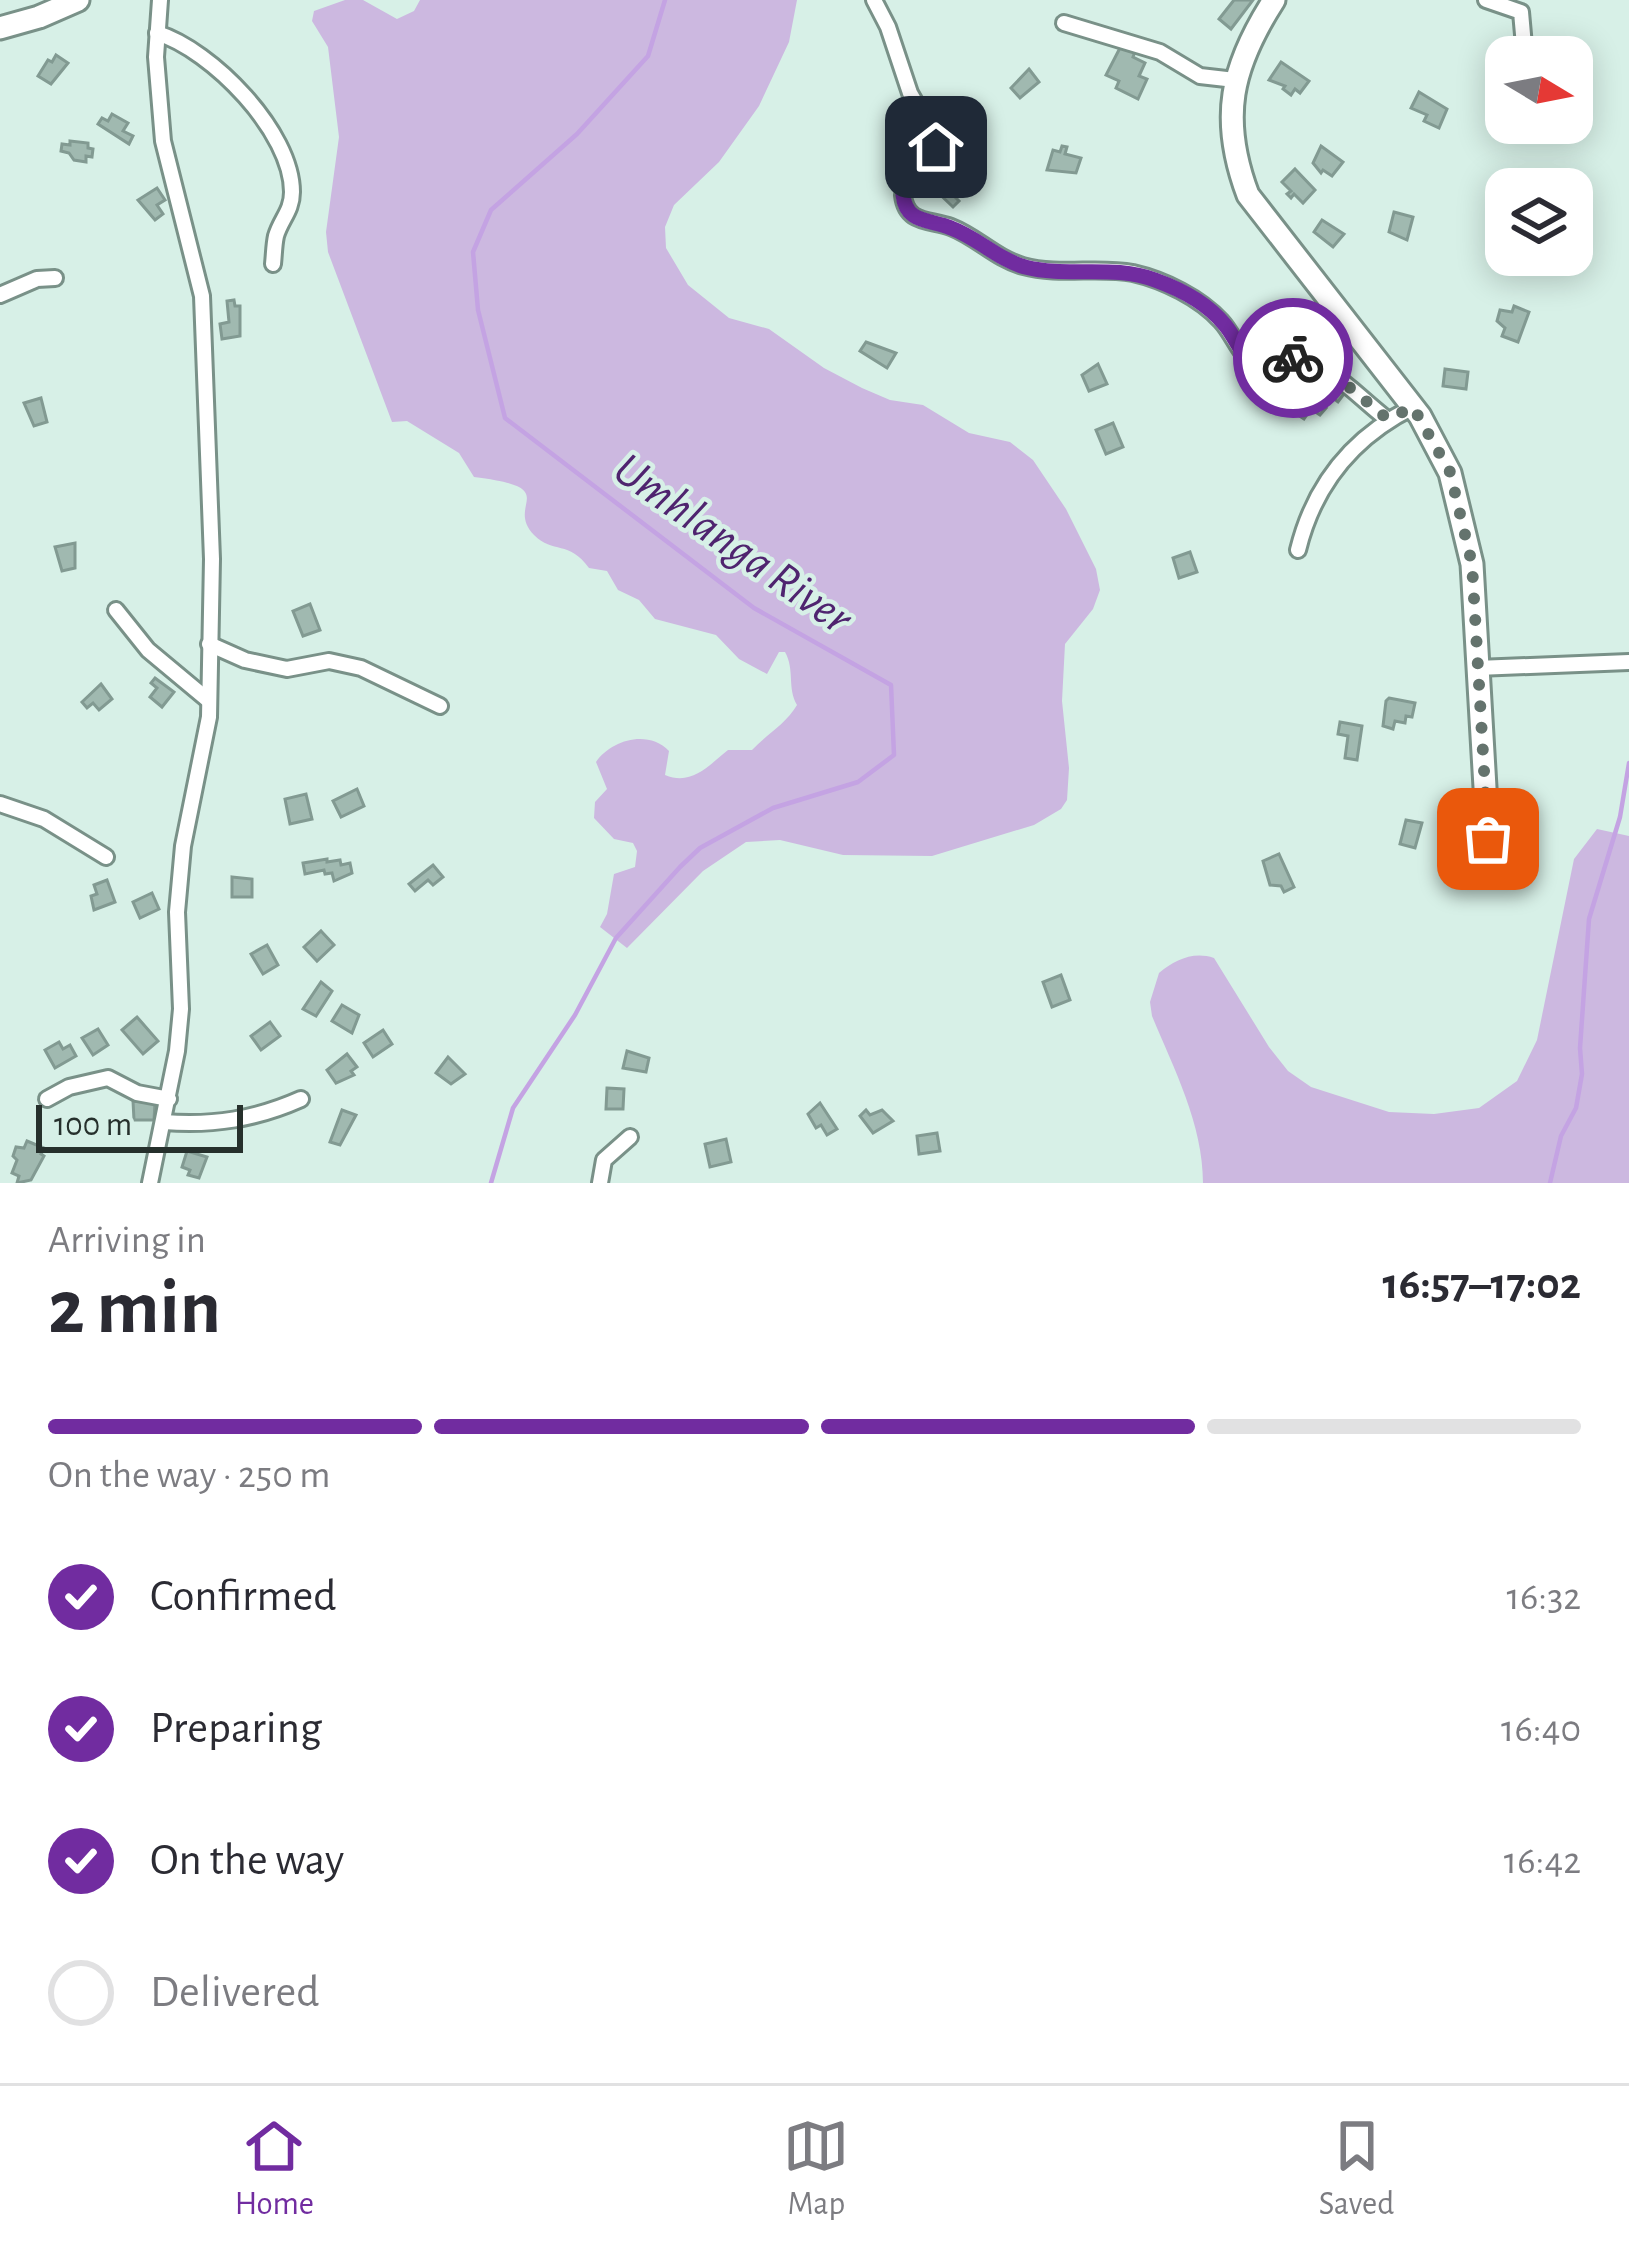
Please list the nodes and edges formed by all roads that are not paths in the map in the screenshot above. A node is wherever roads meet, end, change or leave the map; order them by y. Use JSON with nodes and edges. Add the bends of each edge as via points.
{"nodes":[{"id":1,"x":78,"y":0,"type":"edge"},
{"id":2,"x":160,"y":0,"type":"edge"},
{"id":3,"x":874,"y":0,"type":"edge"},
{"id":4,"x":1274,"y":0,"type":"edge"},
{"id":5,"x":1486,"y":0,"type":"edge"},
{"id":6,"x":1064,"y":23,"type":"dead end"},
{"id":7,"x":0,"y":28,"type":"edge"},
{"id":8,"x":157,"y":33,"type":"junction"},
{"id":9,"x":1524,"y":36,"type":"edge"},
{"id":10,"x":1235,"y":80,"type":"junction"},
{"id":11,"x":274,"y":264,"type":"dead end"},
{"id":12,"x":55,"y":278,"type":"dead end"},
{"id":13,"x":0,"y":296,"type":"edge"},
{"id":14,"x":1337,"y":309,"type":"junction"},
{"id":15,"x":1284,"y":356,"type":"junction"},
{"id":16,"x":1413,"y":407,"type":"junction"},
{"id":17,"x":1388,"y":419,"type":"junction"},
{"id":18,"x":1298,"y":550,"type":"dead end"},
{"id":19,"x":116,"y":610,"type":"dead end"},
{"id":20,"x":209,"y":644,"type":"junction"},
{"id":21,"x":1629,"y":662,"type":"edge"},
{"id":22,"x":1477,"y":668,"type":"junction"},
{"id":23,"x":208,"y":700,"type":"junction"},
{"id":24,"x":440,"y":706,"type":"dead end"},
{"id":25,"x":0,"y":804,"type":"edge"},
{"id":26,"x":1488,"y":839,"type":"dead end"},
{"id":27,"x":106,"y":857,"type":"dead end"},
{"id":28,"x":47,"y":1099,"type":"dead end"},
{"id":29,"x":169,"y":1099,"type":"junction"},
{"id":30,"x":301,"y":1099,"type":"dead end"},
{"id":31,"x":164,"y":1122,"type":"junction"},
{"id":32,"x":630,"y":1137,"type":"dead end"},
{"id":33,"x":150,"y":1183,"type":"edge"},
{"id":34,"x":600,"y":1183,"type":"edge"}],
"edges":[{"from":1,"to":7,"type":"street"},
{"from":2,"to":8,"type":"street"},
{"from":3,"to":15,"type":"street","via":[[936,139],[903,195],[908,212],[1028,268],[1153,279],[1215,315],[1251,363],[1268,367]]},
{"from":4,"to":10,"type":"street"},
{"from":5,"to":9,"type":"street","via":[[1522,14]]},
{"from":6,"to":10,"type":"street","via":[[1160,52],[1200,76]]},
{"from":8,"to":11,"type":"street","via":[[209,62],[282,146],[291,208]]},
{"from":8,"to":20,"type":"street","via":[[163,141],[202,296]]},
{"from":10,"to":14,"type":"street","via":[[1230,129],[1248,194]]},
{"from":12,"to":13,"type":"street"},
{"from":14,"to":15,"type":"street"},
{"from":14,"to":16,"type":"street"},
{"from":15,"to":17,"type":"street","via":[[1324,367]]},
{"from":16,"to":17,"type":"street"},
{"from":16,"to":22,"type":"street","via":[[1450,472],[1462,512]]},
{"from":17,"to":18,"type":"street","via":[[1318,492]]},
{"from":19,"to":23,"type":"street","via":[[148,650]]},
{"from":20,"to":23,"type":"street"},
{"from":20,"to":24,"type":"street","via":[[287,669],[329,661],[361,668]]},
{"from":21,"to":22,"type":"street"},
{"from":22,"to":26,"type":"street"},
{"from":23,"to":29,"type":"street","via":[[181,866],[181,1009]]},
{"from":25,"to":27,"type":"street","via":[[44,819]]},
{"from":28,"to":29,"type":"street","via":[[108,1078]]},
{"from":29,"to":31,"type":"street"},
{"from":30,"to":31,"type":"street","via":[[255,1117]]},
{"from":31,"to":33,"type":"street"},
{"from":32,"to":34,"type":"street","via":[[604,1160]]}]}
